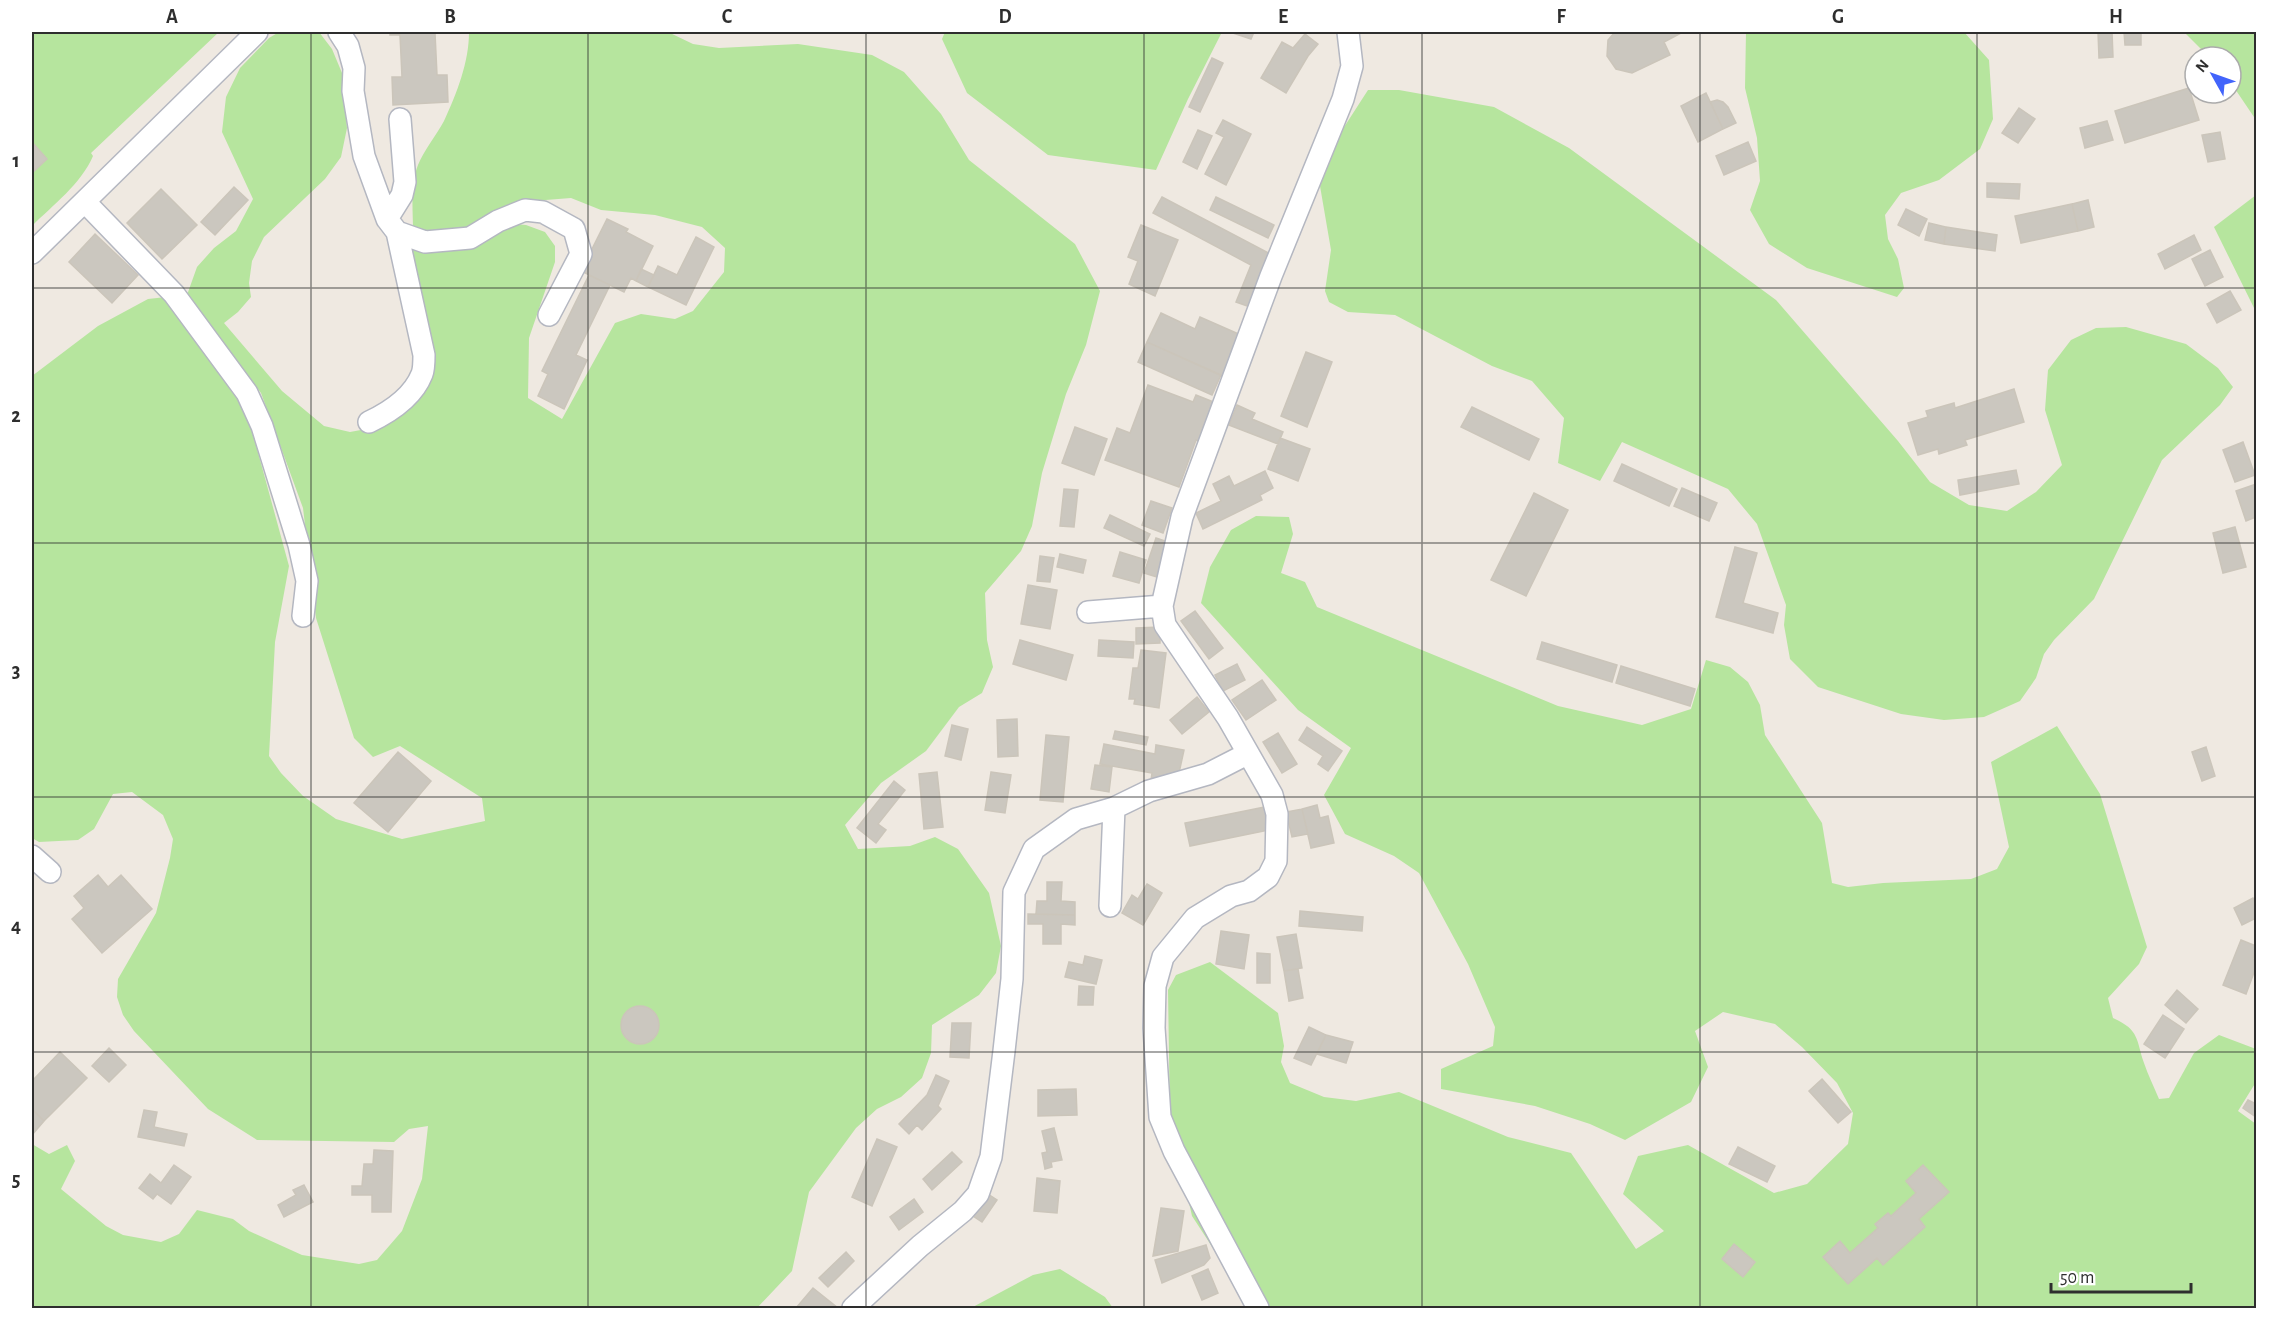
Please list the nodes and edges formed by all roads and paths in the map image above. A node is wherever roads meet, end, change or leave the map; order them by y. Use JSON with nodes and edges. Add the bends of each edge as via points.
{"nodes":[{"id":1,"x":257,"y":32,"type":"edge"},
{"id":2,"x":339,"y":32,"type":"edge"},
{"id":3,"x":1348,"y":32,"type":"edge"},
{"id":4,"x":400,"y":119,"type":"dead end"},
{"id":5,"x":85,"y":202,"type":"junction"},
{"id":6,"x":392,"y":226,"type":"junction"},
{"id":7,"x":32,"y":253,"type":"edge"},
{"id":8,"x":549,"y":315,"type":"dead end"},
{"id":9,"x":369,"y":422,"type":"dead end"},
{"id":10,"x":1162,"y":606,"type":"junction"},
{"id":11,"x":1088,"y":612,"type":"dead end"},
{"id":12,"x":303,"y":616,"type":"dead end"},
{"id":13,"x":1247,"y":754,"type":"junction"},
{"id":14,"x":1114,"y":808,"type":"junction"},
{"id":15,"x":32,"y":856,"type":"edge"},
{"id":16,"x":50,"y":872,"type":"dead end"},
{"id":17,"x":1110,"y":906,"type":"dead end"},
{"id":18,"x":853,"y":1308,"type":"edge"},
{"id":19,"x":1258,"y":1308,"type":"edge"}],
"edges":[{"from":1,"to":5,"type":"street"},
{"from":2,"to":6,"type":"street","via":[[354,68],[353,91],[364,156]]},
{"from":3,"to":10,"type":"street","via":[[1352,66],[1343,99],[1271,276],[1182,517]]},
{"from":4,"to":6,"type":"street","via":[[405,182]]},
{"from":5,"to":7,"type":"street"},
{"from":5,"to":12,"type":"street","via":[[174,294],[247,393],[262,426],[299,544],[307,581]]},
{"from":6,"to":8,"type":"street","via":[[425,242],[470,238],[525,210],[543,212],[574,229],[581,254]]},
{"from":6,"to":9,"type":"street","via":[[424,355],[423,373],[405,398]]},
{"from":10,"to":11,"type":"street"},
{"from":10,"to":13,"type":"street","via":[[1165,625],[1228,718]]},
{"from":13,"to":14,"type":"street","via":[[1208,774],[1149,791]]},
{"from":13,"to":19,"type":"street","via":[[1272,795],[1277,814],[1276,861],[1268,877],[1249,891],[1231,896],[1195,918],[1163,957],[1155,986],[1154,1028],[1160,1117],[1174,1151]]},
{"from":14,"to":17,"type":"street"},
{"from":14,"to":18,"type":"street","via":[[1076,819],[1034,849],[1014,892],[1012,979],[991,1157],[978,1194]]},
{"from":15,"to":16,"type":"street"}]}
